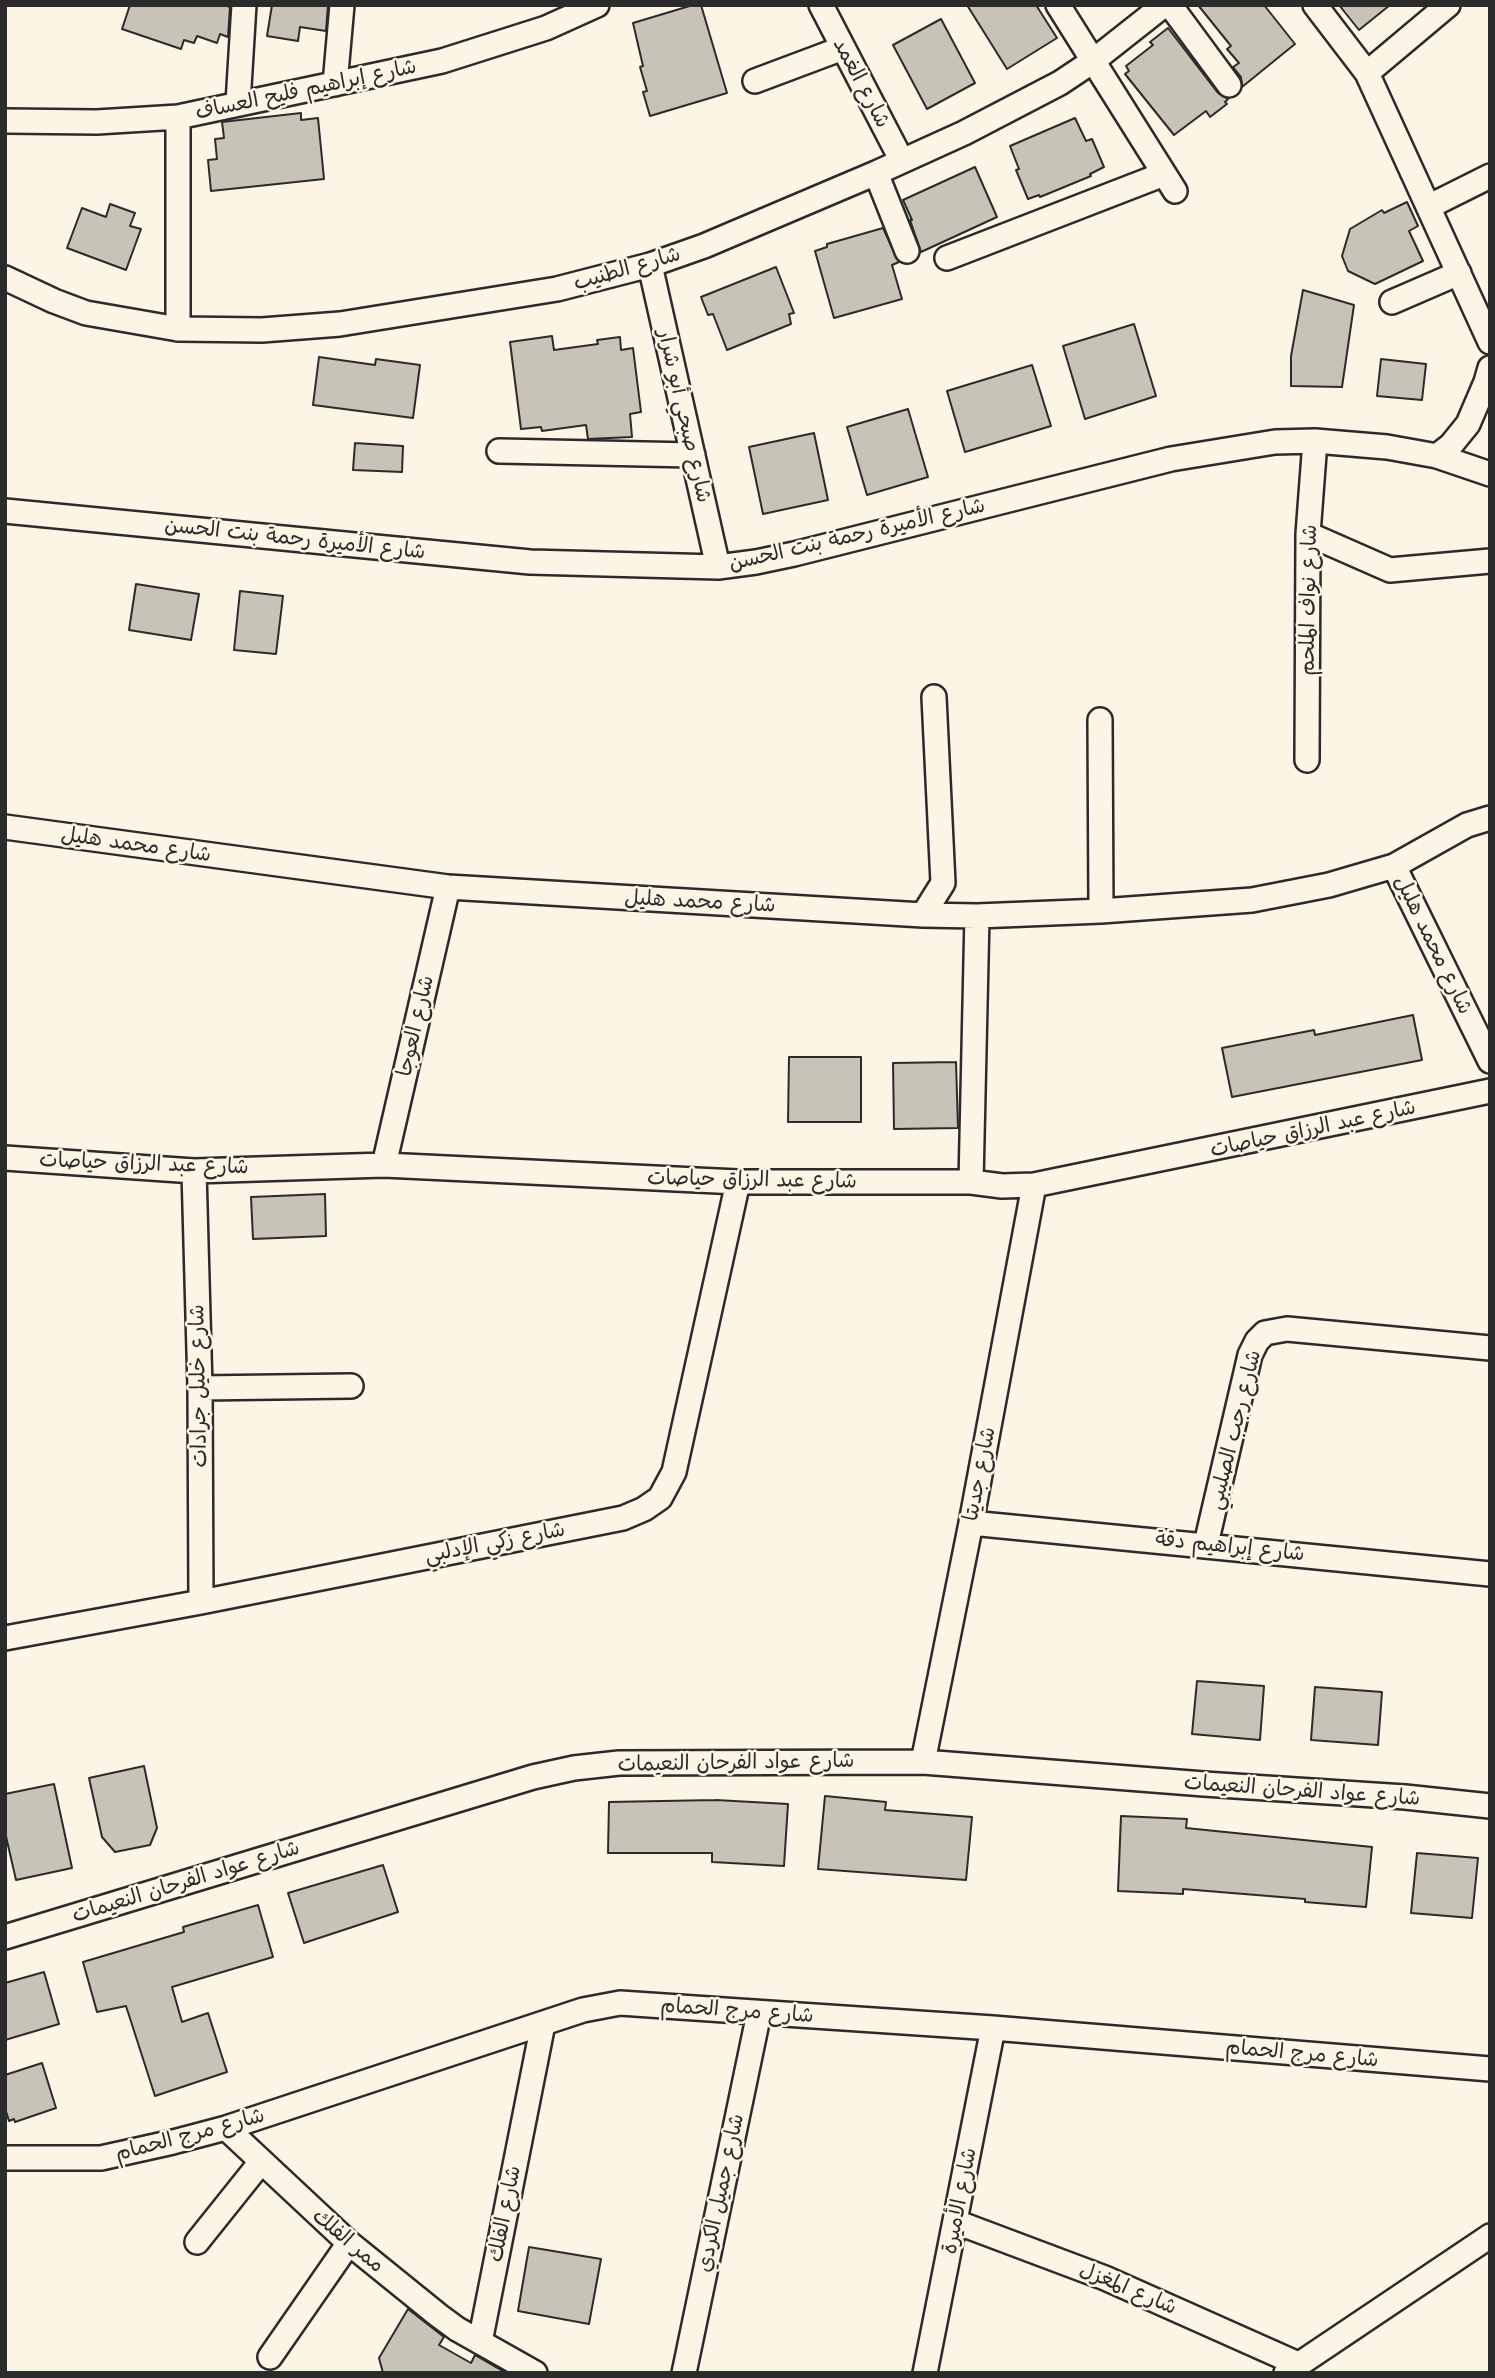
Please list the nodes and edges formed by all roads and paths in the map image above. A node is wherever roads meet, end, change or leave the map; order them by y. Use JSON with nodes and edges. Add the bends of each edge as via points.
{"nodes":[{"id":1,"x":244,"y":5,"type":"edge"},
{"id":2,"x":342,"y":5,"type":"edge"},
{"id":3,"x":597,"y":5,"type":"edge"},
{"id":4,"x":821,"y":5,"type":"edge"},
{"id":5,"x":1058,"y":5,"type":"edge"},
{"id":6,"x":1167,"y":5,"type":"edge"},
{"id":7,"x":1315,"y":5,"type":"edge"},
{"id":8,"x":1448,"y":5,"type":"edge"},
{"id":9,"x":842,"y":48,"type":"junction"},
{"id":10,"x":1093,"y":61,"type":"junction"},
{"id":11,"x":1367,"y":73,"type":"junction"},
{"id":12,"x":755,"y":81,"type":"dead end"},
{"id":13,"x":335,"y":84,"type":"junction"},
{"id":14,"x":1229,"y":85,"type":"dead end"},
{"id":15,"x":238,"y":103,"type":"junction"},
{"id":16,"x":178,"y":117,"type":"junction"},
{"id":17,"x":5,"y":121,"type":"edge"},
{"id":18,"x":902,"y":161,"type":"junction"},
{"id":19,"x":876,"y":173,"type":"junction"},
{"id":20,"x":1490,"y":176,"type":"edge"},
{"id":21,"x":1430,"y":206,"type":"junction"},
{"id":22,"x":907,"y":251,"type":"dead end"},
{"id":23,"x":947,"y":258,"type":"dead end"},
{"id":24,"x":650,"y":265,"type":"junction"},
{"id":25,"x":1459,"y":273,"type":"junction"},
{"id":26,"x":5,"y":278,"type":"edge"},
{"id":27,"x":1392,"y":302,"type":"dead end"},
{"id":28,"x":178,"y":329,"type":"junction"},
{"id":29,"x":1490,"y":342,"type":"edge"},
{"id":30,"x":1490,"y":368,"type":"edge"},
{"id":31,"x":1315,"y":441,"type":"junction"},
{"id":32,"x":499,"y":451,"type":"dead end"},
{"id":33,"x":693,"y":455,"type":"junction"},
{"id":34,"x":1437,"y":456,"type":"junction"},
{"id":35,"x":1490,"y":474,"type":"edge"},
{"id":36,"x":5,"y":511,"type":"edge"},
{"id":37,"x":1308,"y":534,"type":"junction"},
{"id":38,"x":1490,"y":561,"type":"edge"},
{"id":39,"x":718,"y":567,"type":"junction"},
{"id":40,"x":934,"y":697,"type":"dead end"},
{"id":41,"x":1100,"y":720,"type":"dead end"},
{"id":42,"x":1307,"y":760,"type":"dead end"},
{"id":43,"x":1490,"y":810,"type":"edge"},
{"id":44,"x":1490,"y":818,"type":"edge"},
{"id":45,"x":1467,"y":825,"type":"junction"},
{"id":46,"x":5,"y":827,"type":"edge"},
{"id":47,"x":1394,"y":866,"type":"junction"},
{"id":48,"x":449,"y":887,"type":"junction"},
{"id":49,"x":1101,"y":911,"type":"junction"},
{"id":50,"x":923,"y":915,"type":"junction"},
{"id":51,"x":977,"y":916,"type":"junction"},
{"id":52,"x":1490,"y":1062,"type":"edge"},
{"id":53,"x":1490,"y":1091,"type":"edge"},
{"id":54,"x":5,"y":1158,"type":"edge"},
{"id":55,"x":383,"y":1165,"type":"junction"},
{"id":56,"x":194,"y":1171,"type":"junction"},
{"id":57,"x":738,"y":1182,"type":"junction"},
{"id":58,"x":971,"y":1182,"type":"junction"},
{"id":59,"x":1034,"y":1185,"type":"junction"},
{"id":60,"x":1490,"y":1348,"type":"edge"},
{"id":61,"x":351,"y":1385,"type":"dead end"},
{"id":62,"x":200,"y":1388,"type":"junction"},
{"id":63,"x":971,"y":1523,"type":"junction"},
{"id":64,"x":1206,"y":1545,"type":"junction"},
{"id":65,"x":1490,"y":1573,"type":"edge"},
{"id":66,"x":201,"y":1602,"type":"junction"},
{"id":67,"x":5,"y":1638,"type":"edge"},
{"id":68,"x":923,"y":1762,"type":"junction"},
{"id":69,"x":1490,"y":1806,"type":"edge"},
{"id":70,"x":5,"y":1937,"type":"edge"},
{"id":71,"x":759,"y":2012,"type":"junction"},
{"id":72,"x":543,"y":2024,"type":"junction"},
{"id":73,"x":993,"y":2028,"type":"junction"},
{"id":74,"x":1490,"y":2069,"type":"edge"},
{"id":75,"x":226,"y":2128,"type":"junction"},
{"id":76,"x":5,"y":2158,"type":"edge"},
{"id":77,"x":261,"y":2162,"type":"junction"},
{"id":78,"x":956,"y":2222,"type":"junction"},
{"id":79,"x":1490,"y":2236,"type":"edge"},
{"id":80,"x":197,"y":2242,"type":"dead end"},
{"id":81,"x":348,"y":2243,"type":"junction"},
{"id":82,"x":480,"y":2342,"type":"junction"},
{"id":83,"x":270,"y":2357,"type":"dead end"},
{"id":84,"x":1292,"y":2368,"type":"edge"},
{"id":85,"x":535,"y":2373,"type":"edge"},
{"id":86,"x":684,"y":2373,"type":"edge"},
{"id":87,"x":925,"y":2373,"type":"edge"}],
"edges":[{"from":1,"to":15,"type":"street"},
{"from":2,"to":13,"type":"street"},
{"from":3,"to":13,"type":"street","name":"شارع إبراهيم فليح العساف","via":[[545,28],[442,61]]},
{"from":4,"to":9,"type":"street","name":"شارع الغمد"},
{"from":5,"to":10,"type":"street"},
{"from":6,"to":10,"type":"street","name":"شارع الطنيب"},
{"from":6,"to":14,"type":"street"},
{"from":7,"to":11,"type":"street"},
{"from":8,"to":11,"type":"street"},
{"from":9,"to":12,"type":"street"},
{"from":9,"to":18,"type":"street","name":"شارع الغمد"},
{"from":10,"to":18,"type":"street","name":"شارع الطنيب","via":[[1017,107]]},
{"from":10,"to":23,"type":"street","via":[[1170,183]]},
{"from":11,"to":21,"type":"street"},
{"from":13,"to":15,"type":"street","name":"شارع إبراهيم فليح العساف"},
{"from":15,"to":16,"type":"street","name":"شارع إبراهيم فليح العساف"},
{"from":16,"to":17,"type":"street","name":"شارع إبراهيم فليح العساف"},
{"from":16,"to":28,"type":"street"},
{"from":18,"to":19,"type":"street","name":"شارع الطنيب"},
{"from":19,"to":22,"type":"street"},
{"from":19,"to":24,"type":"street","name":"شارع الطنيب"},
{"from":20,"to":21,"type":"street"},
{"from":21,"to":25,"type":"street"},
{"from":24,"to":28,"type":"street","name":"شارع الطنيب","via":[[557,289],[340,324],[262,330]]},
{"from":24,"to":33,"type":"street","name":"شارع صبحي أبو شرار"},
{"from":25,"to":27,"type":"street"},
{"from":25,"to":29,"type":"street"},
{"from":26,"to":28,"type":"street","name":"شارع الطنيب","via":[[86,313]]},
{"from":30,"to":34,"type":"street","via":[[1468,424]]},
{"from":31,"to":34,"type":"street","name":"شارع الأميرة رحمة بنت الحسن"},
{"from":31,"to":37,"type":"street","name":"شارع نواف الملحم"},
{"from":31,"to":39,"type":"street","name":"شارع الأميرة رحمة بنت الحسن","via":[[1275,442],[1171,459],[794,554]]},
{"from":32,"to":33,"type":"street"},
{"from":33,"to":39,"type":"street","name":"شارع صبحي أبو شرار"},
{"from":34,"to":35,"type":"street","name":"شارع الأميرة رحمة بنت الحسن"},
{"from":36,"to":39,"type":"street","name":"شارع الأميرة رحمة بنت الحسن","via":[[530,562]]},
{"from":37,"to":38,"type":"street","via":[[1390,570]]},
{"from":37,"to":42,"type":"street","name":"شارع نواف الملحم"},
{"from":40,"to":50,"type":"street","via":[[943,883]]},
{"from":41,"to":49,"type":"street"},
{"from":43,"to":45,"type":"street"},
{"from":44,"to":45,"type":"street","name":"شارع محمد هليل"},
{"from":45,"to":47,"type":"street","name":"شارع محمد هليل"},
{"from":46,"to":48,"type":"street","name":"شارع محمد هليل"},
{"from":47,"to":49,"type":"street","name":"شارع محمد هليل","via":[[1252,900]]},
{"from":47,"to":52,"type":"street","name":"شارع محمد هليل"},
{"from":48,"to":50,"type":"street","name":"شارع محمد هليل"},
{"from":48,"to":55,"type":"street","name":"شارع العوجا"},
{"from":49,"to":51,"type":"street","name":"شارع محمد هليل"},
{"from":50,"to":51,"type":"street","name":"شارع محمد هليل"},
{"from":51,"to":58,"type":"street"},
{"from":53,"to":59,"type":"street","name":"شارع عبد الرزاق حياصات"},
{"from":54,"to":56,"type":"street","name":"شارع عبد الرزاق حياصات"},
{"from":55,"to":56,"type":"street","name":"شارع عبد الرزاق حياصات"},
{"from":55,"to":57,"type":"street","name":"شارع عبد الرزاق حياصات"},
{"from":56,"to":62,"type":"street","name":"شارع خليل جرادات"},
{"from":57,"to":58,"type":"street","name":"شارع عبد الرزاق حياصات"},
{"from":57,"to":66,"type":"street","name":"شارع زكي الإدلبي","via":[[682,1441],[674,1472],[660,1498],[623,1518]]},
{"from":58,"to":59,"type":"street","name":"شارع عبد الرزاق حياصات"},
{"from":59,"to":63,"type":"street","name":"شارع جديتا"},
{"from":60,"to":64,"type":"street","name":"شارع رجب الصليبي","via":[[1287,1329],[1265,1333],[1250,1355]]},
{"from":61,"to":62,"type":"street"},
{"from":62,"to":66,"type":"street","name":"شارع خليل جرادات"},
{"from":63,"to":64,"type":"street","name":"شارع إبراهيم دقة"},
{"from":63,"to":68,"type":"street","name":"شارع جديتا"},
{"from":64,"to":65,"type":"street","name":"شارع إبراهيم دقة"},
{"from":66,"to":67,"type":"street","name":"شارع زكي الإدلبي"},
{"from":68,"to":69,"type":"street","name":"شارع عواد الفرحان النعيمات"},
{"from":68,"to":70,"type":"street","name":"شارع عواد الفرحان النعيمات","via":[[705,1761],[573,1768]]},
{"from":71,"to":72,"type":"street","name":"شارع مرج الحمام","via":[[620,2003]]},
{"from":71,"to":73,"type":"street","name":"شارع مرج الحمام"},
{"from":71,"to":86,"type":"street","name":"شارع جميل الكردي"},
{"from":72,"to":75,"type":"street","name":"شارع مرج الحمام"},
{"from":72,"to":82,"type":"street","name":"شارع الفلك"},
{"from":73,"to":74,"type":"street","name":"شارع مرج الحمام"},
{"from":73,"to":78,"type":"street","name":"شارع الأميرة"},
{"from":75,"to":76,"type":"street","name":"شارع مرج الحمام","via":[[101,2158]]},
{"from":75,"to":77,"type":"street","name":"ممر الفلك"},
{"from":77,"to":80,"type":"street"},
{"from":77,"to":81,"type":"street","name":"ممر الفلك"},
{"from":78,"to":84,"type":"street","name":"شارع المغزل","via":[[1105,2278]]},
{"from":78,"to":87,"type":"street","name":"شارع الأميرة"},
{"from":79,"to":84,"type":"street"},
{"from":81,"to":82,"type":"street","name":"ممر الفلك","via":[[438,2315]]},
{"from":81,"to":83,"type":"street"},
{"from":82,"to":85,"type":"street"}]}
